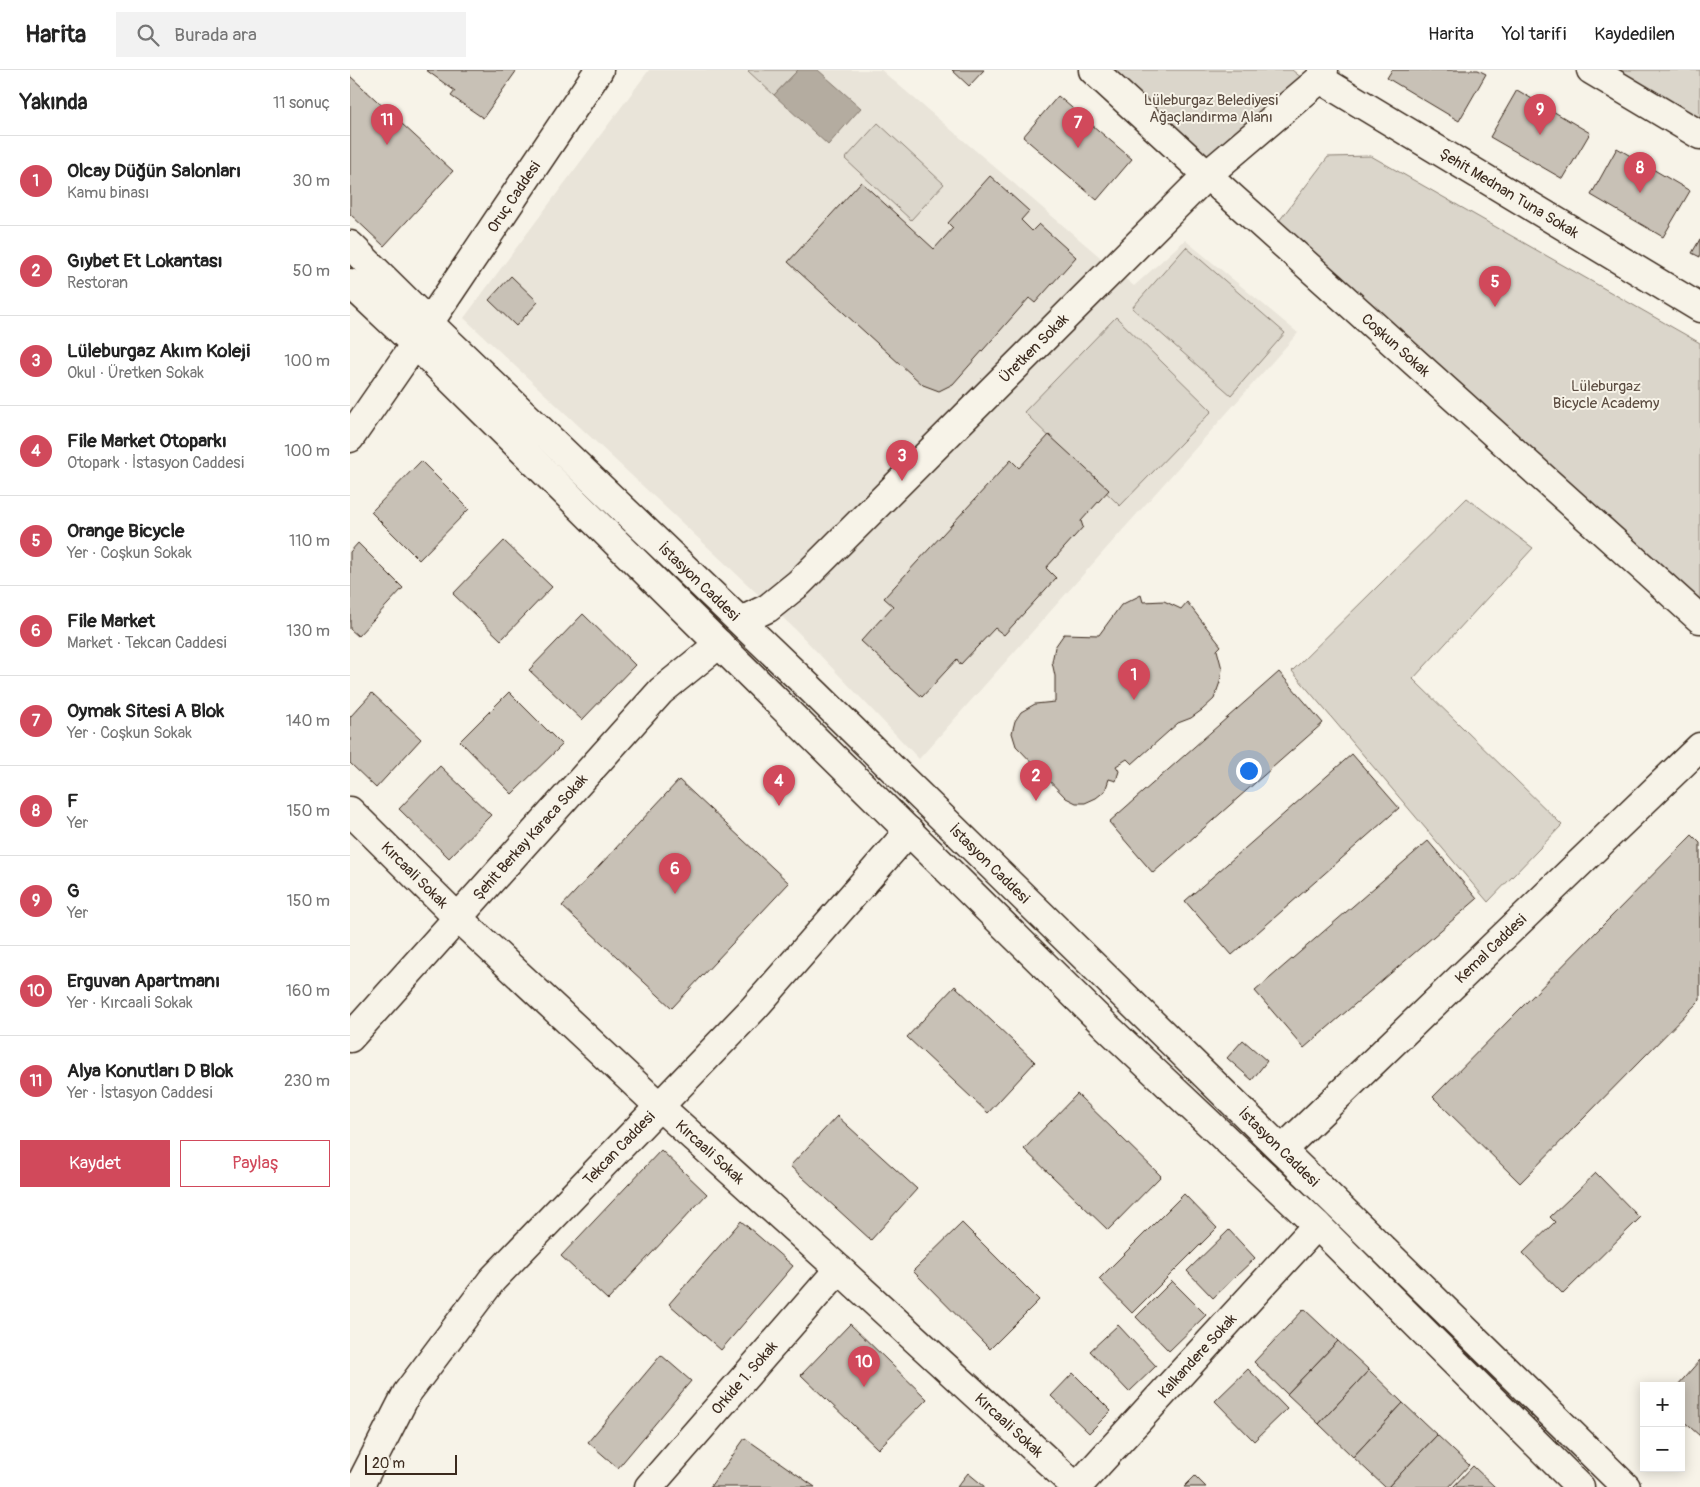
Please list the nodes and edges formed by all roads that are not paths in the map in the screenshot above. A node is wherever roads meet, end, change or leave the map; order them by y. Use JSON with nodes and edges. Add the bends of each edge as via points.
{"nodes":[{"id":1,"x":599,"y":70,"type":"edge"},
{"id":2,"x":1092,"y":70,"type":"edge"},
{"id":3,"x":1591,"y":70,"type":"edge"},
{"id":4,"x":1322,"y":75,"type":"edge"},
{"id":5,"x":1700,"y":135,"type":"edge"},
{"id":6,"x":1207,"y":175,"type":"junction"},
{"id":7,"x":350,"y":245,"type":"edge"},
{"id":8,"x":350,"y":283,"type":"edge"},
{"id":9,"x":1700,"y":308,"type":"edge"},
{"id":10,"x":422,"y":334,"type":"junction"},
{"id":11,"x":350,"y":438,"type":"edge"},
{"id":12,"x":1700,"y":619,"type":"edge"},
{"id":13,"x":741,"y":621,"type":"junction"},
{"id":14,"x":719,"y":644,"type":"junction"},
{"id":15,"x":1700,"y":747,"type":"edge"},
{"id":16,"x":350,"y":811,"type":"edge"},
{"id":17,"x":908,"y":831,"type":"junction"},
{"id":18,"x":458,"y":918,"type":"junction"},
{"id":19,"x":350,"y":1038,"type":"edge"},
{"id":20,"x":659,"y":1106,"type":"junction"},
{"id":21,"x":1282,"y":1150,"type":"junction"},
{"id":22,"x":1259,"y":1171,"type":"junction"},
{"id":23,"x":1317,"y":1225,"type":"junction"},
{"id":24,"x":839,"y":1269,"type":"junction"},
{"id":25,"x":359,"y":1487,"type":"edge"},
{"id":26,"x":649,"y":1487,"type":"edge"},
{"id":27,"x":1076,"y":1487,"type":"edge"},
{"id":28,"x":1580,"y":1487,"type":"edge"},
{"id":29,"x":1626,"y":1487,"type":"edge"}],
"edges":[{"from":1,"to":10,"type":"street","name":"Oruç Caddesi"},
{"from":2,"to":6,"type":"street","name":"Coşkun Sokak"},
{"from":3,"to":5,"type":"street"},
{"from":4,"to":6,"type":"street","name":"Üretken Sokak"},
{"from":4,"to":9,"type":"street","name":"Şehit Mednan Tuna Sokak"},
{"from":6,"to":12,"type":"street","name":"Coşkun Sokak"},
{"from":6,"to":13,"type":"street","name":"Üretken Sokak","via":[[799,583],[768,608]]},
{"from":7,"to":10,"type":"street","name":"İstasyon Caddesi"},
{"from":8,"to":10,"type":"street","name":"İstasyon Caddesi"},
{"from":10,"to":11,"type":"street","name":"Oruç Caddesi"},
{"from":10,"to":13,"type":"street","name":"İstasyon Caddesi"},
{"from":10,"to":14,"type":"street","name":"İstasyon Caddesi"},
{"from":13,"to":14,"type":"street","name":"Şehit Berkay Karaca Sokak"},
{"from":13,"to":21,"type":"street","name":"İstasyon Caddesi"},
{"from":14,"to":17,"type":"street","name":"İstasyon Caddesi"},
{"from":14,"to":18,"type":"street","name":"Şehit Berkay Karaca Sokak","via":[[660,691]]},
{"from":15,"to":21,"type":"street","name":"Kemal Caddesi"},
{"from":16,"to":18,"type":"street","name":"Kırcaali Sokak"},
{"from":17,"to":20,"type":"street","name":"Tekcan Caddesi","via":[[754,1008]]},
{"from":17,"to":22,"type":"street","name":"İstasyon Caddesi"},
{"from":18,"to":19,"type":"street","name":"Şehit Berkay Karaca Sokak"},
{"from":18,"to":20,"type":"street","name":"Kırcaali Sokak"},
{"from":20,"to":24,"type":"street","name":"Kırcaali Sokak"},
{"from":20,"to":25,"type":"street","name":"Tekcan Caddesi","via":[[492,1280],[407,1393]]},
{"from":21,"to":22,"type":"street","name":"Kemal Caddesi"},
{"from":21,"to":29,"type":"street","name":"İstasyon Caddesi"},
{"from":22,"to":23,"type":"street","name":"İstasyon Caddesi"},
{"from":23,"to":27,"type":"street","name":"Kalkandere Sokak"},
{"from":23,"to":28,"type":"street","name":"İstasyon Caddesi"},
{"from":24,"to":26,"type":"street","name":"Orkide 1. Sokak"},
{"from":24,"to":27,"type":"street","name":"Kırcaali Sokak"}]}
